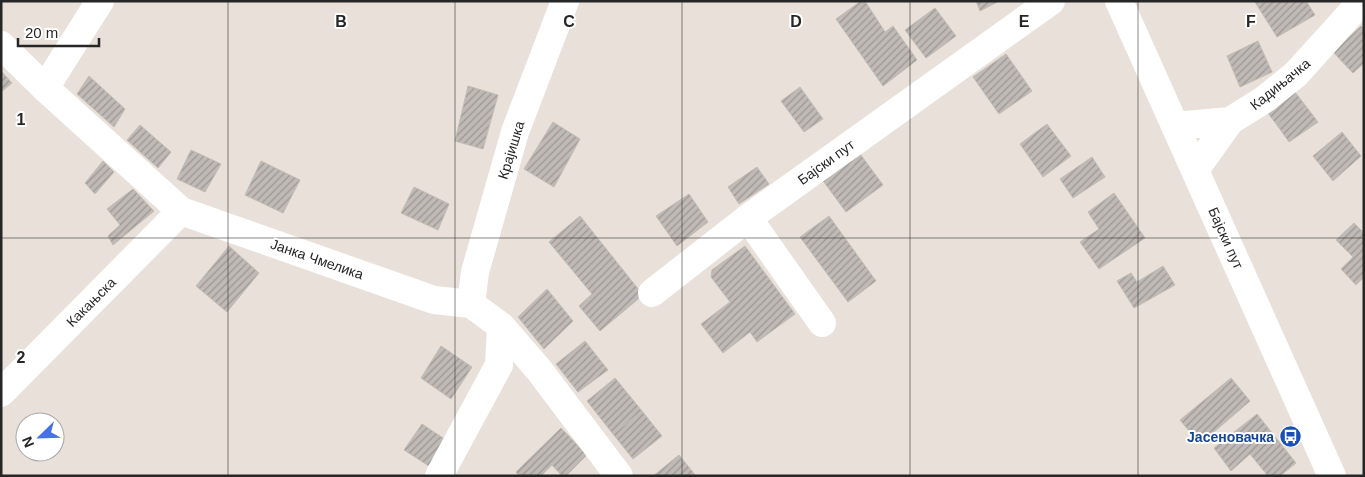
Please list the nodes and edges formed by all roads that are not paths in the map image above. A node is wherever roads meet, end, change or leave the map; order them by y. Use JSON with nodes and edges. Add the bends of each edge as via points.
{"nodes":[{"id":1,"x":100,"y":1,"type":"edge"},
{"id":2,"x":565,"y":1,"type":"edge"},
{"id":3,"x":1051,"y":1,"type":"edge"},
{"id":4,"x":1119,"y":1,"type":"edge"},
{"id":5,"x":1362,"y":1,"type":"edge"},
{"id":6,"x":1,"y":45,"type":"edge"},
{"id":7,"x":45,"y":88,"type":"junction"},
{"id":8,"x":1230,"y":121,"type":"junction"},
{"id":9,"x":1176,"y":126,"type":"junction"},
{"id":10,"x":1195,"y":170,"type":"junction"},
{"id":11,"x":181,"y":212,"type":"junction"},
{"id":12,"x":748,"y":218,"type":"junction"},
{"id":13,"x":652,"y":293,"type":"dead end"},
{"id":14,"x":471,"y":304,"type":"junction"},
{"id":15,"x":822,"y":322,"type":"dead end"},
{"id":16,"x":501,"y":326,"type":"junction"},
{"id":17,"x":1,"y":393,"type":"edge"},
{"id":18,"x":1329,"y":474,"type":"edge"},
{"id":19,"x":439,"y":476,"type":"edge"},
{"id":20,"x":619,"y":476,"type":"edge"}],
"edges":[{"from":1,"to":7,"type":"street"},
{"from":2,"to":14,"type":"street","name":"Крајишка","via":[[515,132],[476,272]]},
{"from":3,"to":12,"type":"street","name":"Бајски пут"},
{"from":4,"to":9,"type":"street","name":"Бајски пут"},
{"from":5,"to":8,"type":"street","name":"Кадињачка","via":[[1296,74]]},
{"from":6,"to":7,"type":"street","name":"Јанка Чмелика"},
{"from":7,"to":11,"type":"street","name":"Јанка Чмелика"},
{"from":8,"to":9,"type":"street","name":"Кадињачка"},
{"from":8,"to":10,"type":"street"},
{"from":9,"to":10,"type":"street","name":"Бајски пут"},
{"from":10,"to":18,"type":"street","name":"Бајски пут"},
{"from":11,"to":14,"type":"street","name":"Јанка Чмелика","via":[[434,300]]},
{"from":11,"to":17,"type":"street","name":"Какањска"},
{"from":12,"to":13,"type":"street","name":"Бајски пут"},
{"from":12,"to":15,"type":"street"},
{"from":14,"to":16,"type":"street"},
{"from":16,"to":19,"type":"street","via":[[499,364]]},
{"from":16,"to":20,"type":"street","via":[[539,370]]}]}
